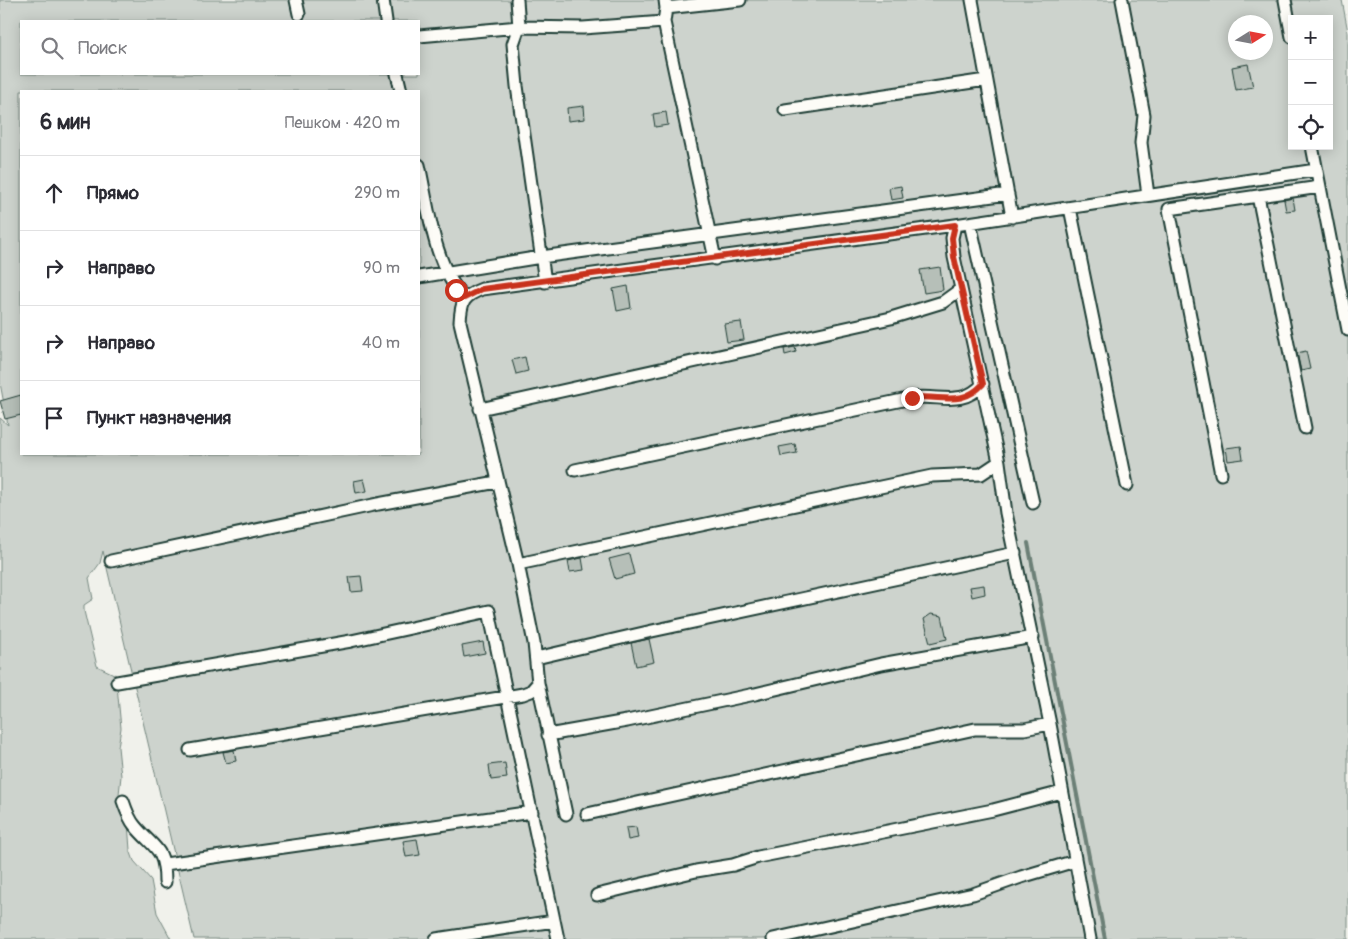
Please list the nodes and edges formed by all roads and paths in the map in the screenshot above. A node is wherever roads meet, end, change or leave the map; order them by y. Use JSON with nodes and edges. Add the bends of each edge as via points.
{"nodes":[{"id":1,"x":296,"y":0,"type":"edge"},
{"id":2,"x":383,"y":0,"type":"edge"},
{"id":3,"x":517,"y":0,"type":"edge"},
{"id":4,"x":740,"y":0,"type":"edge"},
{"id":5,"x":972,"y":0,"type":"edge"},
{"id":6,"x":1122,"y":0,"type":"edge"},
{"id":7,"x":1285,"y":0,"type":"edge"},
{"id":8,"x":666,"y":4,"type":"edge"},
{"id":9,"x":299,"y":14,"type":"dead end"},
{"id":10,"x":1288,"y":16,"type":"edge"},
{"id":11,"x":386,"y":20,"type":"edge"},
{"id":12,"x":664,"y":22,"type":"junction"},
{"id":13,"x":519,"y":27,"type":"junction"},
{"id":14,"x":420,"y":36,"type":"edge"},
{"id":15,"x":397,"y":75,"type":"edge"},
{"id":16,"x":986,"y":80,"type":"junction"},
{"id":17,"x":402,"y":90,"type":"edge"},
{"id":18,"x":786,"y":110,"type":"dead end"},
{"id":19,"x":1313,"y":150,"type":"edge"},
{"id":20,"x":420,"y":169,"type":"edge"},
{"id":21,"x":1316,"y":170,"type":"junction"},
{"id":22,"x":1320,"y":187,"type":"junction"},
{"id":23,"x":1008,"y":194,"type":"junction"},
{"id":24,"x":1148,"y":195,"type":"junction"},
{"id":25,"x":1258,"y":196,"type":"junction"},
{"id":26,"x":1070,"y":208,"type":"junction"},
{"id":27,"x":1012,"y":217,"type":"junction"},
{"id":28,"x":970,"y":223,"type":"junction"},
{"id":29,"x":955,"y":225,"type":"junction"},
{"id":30,"x":710,"y":235,"type":"junction"},
{"id":31,"x":541,"y":258,"type":"junction"},
{"id":32,"x":715,"y":259,"type":"junction"},
{"id":33,"x":447,"y":272,"type":"junction"},
{"id":34,"x":420,"y":277,"type":"edge"},
{"id":35,"x":545,"y":282,"type":"junction"},
{"id":36,"x":961,"y":289,"type":"junction"},
{"id":37,"x":464,"y":298,"type":"junction"},
{"id":38,"x":1348,"y":330,"type":"edge"},
{"id":39,"x":983,"y":384,"type":"junction"},
{"id":40,"x":480,"y":409,"type":"junction"},
{"id":41,"x":1304,"y":428,"type":"dead end"},
{"id":42,"x":999,"y":462,"type":"junction"},
{"id":43,"x":575,"y":470,"type":"dead end"},
{"id":44,"x":1221,"y":474,"type":"dead end"},
{"id":45,"x":497,"y":482,"type":"junction"},
{"id":46,"x":1127,"y":485,"type":"dead end"},
{"id":47,"x":1033,"y":503,"type":"dead end"},
{"id":48,"x":1015,"y":553,"type":"junction"},
{"id":49,"x":112,"y":561,"type":"dead end"},
{"id":50,"x":518,"y":564,"type":"junction"},
{"id":51,"x":1033,"y":637,"type":"junction"},
{"id":52,"x":536,"y":658,"type":"junction"},
{"id":53,"x":116,"y":682,"type":"dead end"},
{"id":54,"x":538,"y":683,"type":"junction"},
{"id":55,"x":508,"y":696,"type":"junction"},
{"id":56,"x":1050,"y":724,"type":"junction"},
{"id":57,"x":548,"y":735,"type":"junction"},
{"id":58,"x":190,"y":750,"type":"dead end"},
{"id":59,"x":1062,"y":792,"type":"junction"},
{"id":60,"x":123,"y":801,"type":"dead end"},
{"id":61,"x":532,"y":812,"type":"junction"},
{"id":62,"x":566,"y":814,"type":"dead end"},
{"id":63,"x":587,"y":814,"type":"dead end"},
{"id":64,"x":1075,"y":861,"type":"junction"},
{"id":65,"x":165,"y":864,"type":"junction"},
{"id":66,"x":164,"y":882,"type":"dead end"},
{"id":67,"x":597,"y":895,"type":"dead end"},
{"id":68,"x":554,"y":921,"type":"junction"},
{"id":69,"x":436,"y":939,"type":"edge"},
{"id":70,"x":558,"y":939,"type":"edge"},
{"id":71,"x":773,"y":939,"type":"edge"},
{"id":72,"x":1090,"y":939,"type":"edge"}],
"edges":[{"from":1,"to":9,"type":"street"},
{"from":2,"to":11,"type":"street"},
{"from":3,"to":13,"type":"street"},
{"from":4,"to":8,"type":"street"},
{"from":5,"to":16,"type":"street"},
{"from":6,"to":24,"type":"street","via":[[1144,114],[1141,143]]},
{"from":7,"to":10,"type":"street"},
{"from":8,"to":12,"type":"street"},
{"from":12,"to":13,"type":"street","via":[[583,28]]},
{"from":12,"to":30,"type":"street"},
{"from":13,"to":14,"type":"street"},
{"from":13,"to":31,"type":"street","via":[[515,34],[514,52]]},
{"from":15,"to":17,"type":"street"},
{"from":16,"to":18,"type":"street"},
{"from":16,"to":23,"type":"street"},
{"from":19,"to":21,"type":"street"},
{"from":20,"to":33,"type":"street"},
{"from":21,"to":22,"type":"street"},
{"from":21,"to":24,"type":"street"},
{"from":22,"to":25,"type":"street"},
{"from":22,"to":38,"type":"street"},
{"from":23,"to":27,"type":"street"},
{"from":23,"to":30,"type":"street"},
{"from":24,"to":26,"type":"street"},
{"from":25,"to":41,"type":"street"},
{"from":25,"to":44,"type":"street","via":[[1169,209]]},
{"from":26,"to":27,"type":"street"},
{"from":26,"to":46,"type":"street"},
{"from":27,"to":28,"type":"street"},
{"from":28,"to":29,"type":"street"},
{"from":28,"to":47,"type":"street"},
{"from":29,"to":32,"type":"street"},
{"from":29,"to":36,"type":"street","via":[[952,238]]},
{"from":30,"to":31,"type":"street"},
{"from":30,"to":32,"type":"street"},
{"from":31,"to":33,"type":"street"},
{"from":31,"to":35,"type":"street"},
{"from":32,"to":35,"type":"street"},
{"from":33,"to":34,"type":"street"},
{"from":33,"to":37,"type":"street"},
{"from":35,"to":37,"type":"street","via":[[482,289]]},
{"from":36,"to":39,"type":"street"},
{"from":36,"to":40,"type":"street","via":[[943,302],[891,318]]},
{"from":37,"to":40,"type":"street","via":[[460,322]]},
{"from":39,"to":42,"type":"street"},
{"from":39,"to":43,"type":"street","via":[[967,397],[912,398]]},
{"from":40,"to":45,"type":"street"},
{"from":42,"to":48,"type":"street"},
{"from":42,"to":50,"type":"street","via":[[981,474],[932,476]]},
{"from":45,"to":49,"type":"street"},
{"from":45,"to":50,"type":"street"},
{"from":48,"to":51,"type":"street"},
{"from":48,"to":52,"type":"street"},
{"from":50,"to":52,"type":"street"},
{"from":51,"to":56,"type":"street"},
{"from":51,"to":57,"type":"street","via":[[881,664],[755,694]]},
{"from":52,"to":54,"type":"street"},
{"from":53,"to":55,"type":"street","via":[[351,642],[486,610],[491,613]]},
{"from":54,"to":55,"type":"street","via":[[531,691]]},
{"from":54,"to":57,"type":"street"},
{"from":55,"to":58,"type":"street"},
{"from":55,"to":61,"type":"street"},
{"from":56,"to":59,"type":"street"},
{"from":56,"to":63,"type":"street","via":[[1024,729],[975,729]]},
{"from":57,"to":62,"type":"street"},
{"from":59,"to":64,"type":"street"},
{"from":59,"to":67,"type":"street","via":[[993,810],[768,855]]},
{"from":60,"to":65,"type":"street","via":[[135,826],[152,842]]},
{"from":61,"to":65,"type":"street"},
{"from":61,"to":68,"type":"street"},
{"from":64,"to":71,"type":"street","via":[[973,894]]},
{"from":64,"to":72,"type":"street"},
{"from":65,"to":66,"type":"street"},
{"from":68,"to":69,"type":"street"},
{"from":68,"to":70,"type":"street"}]}
